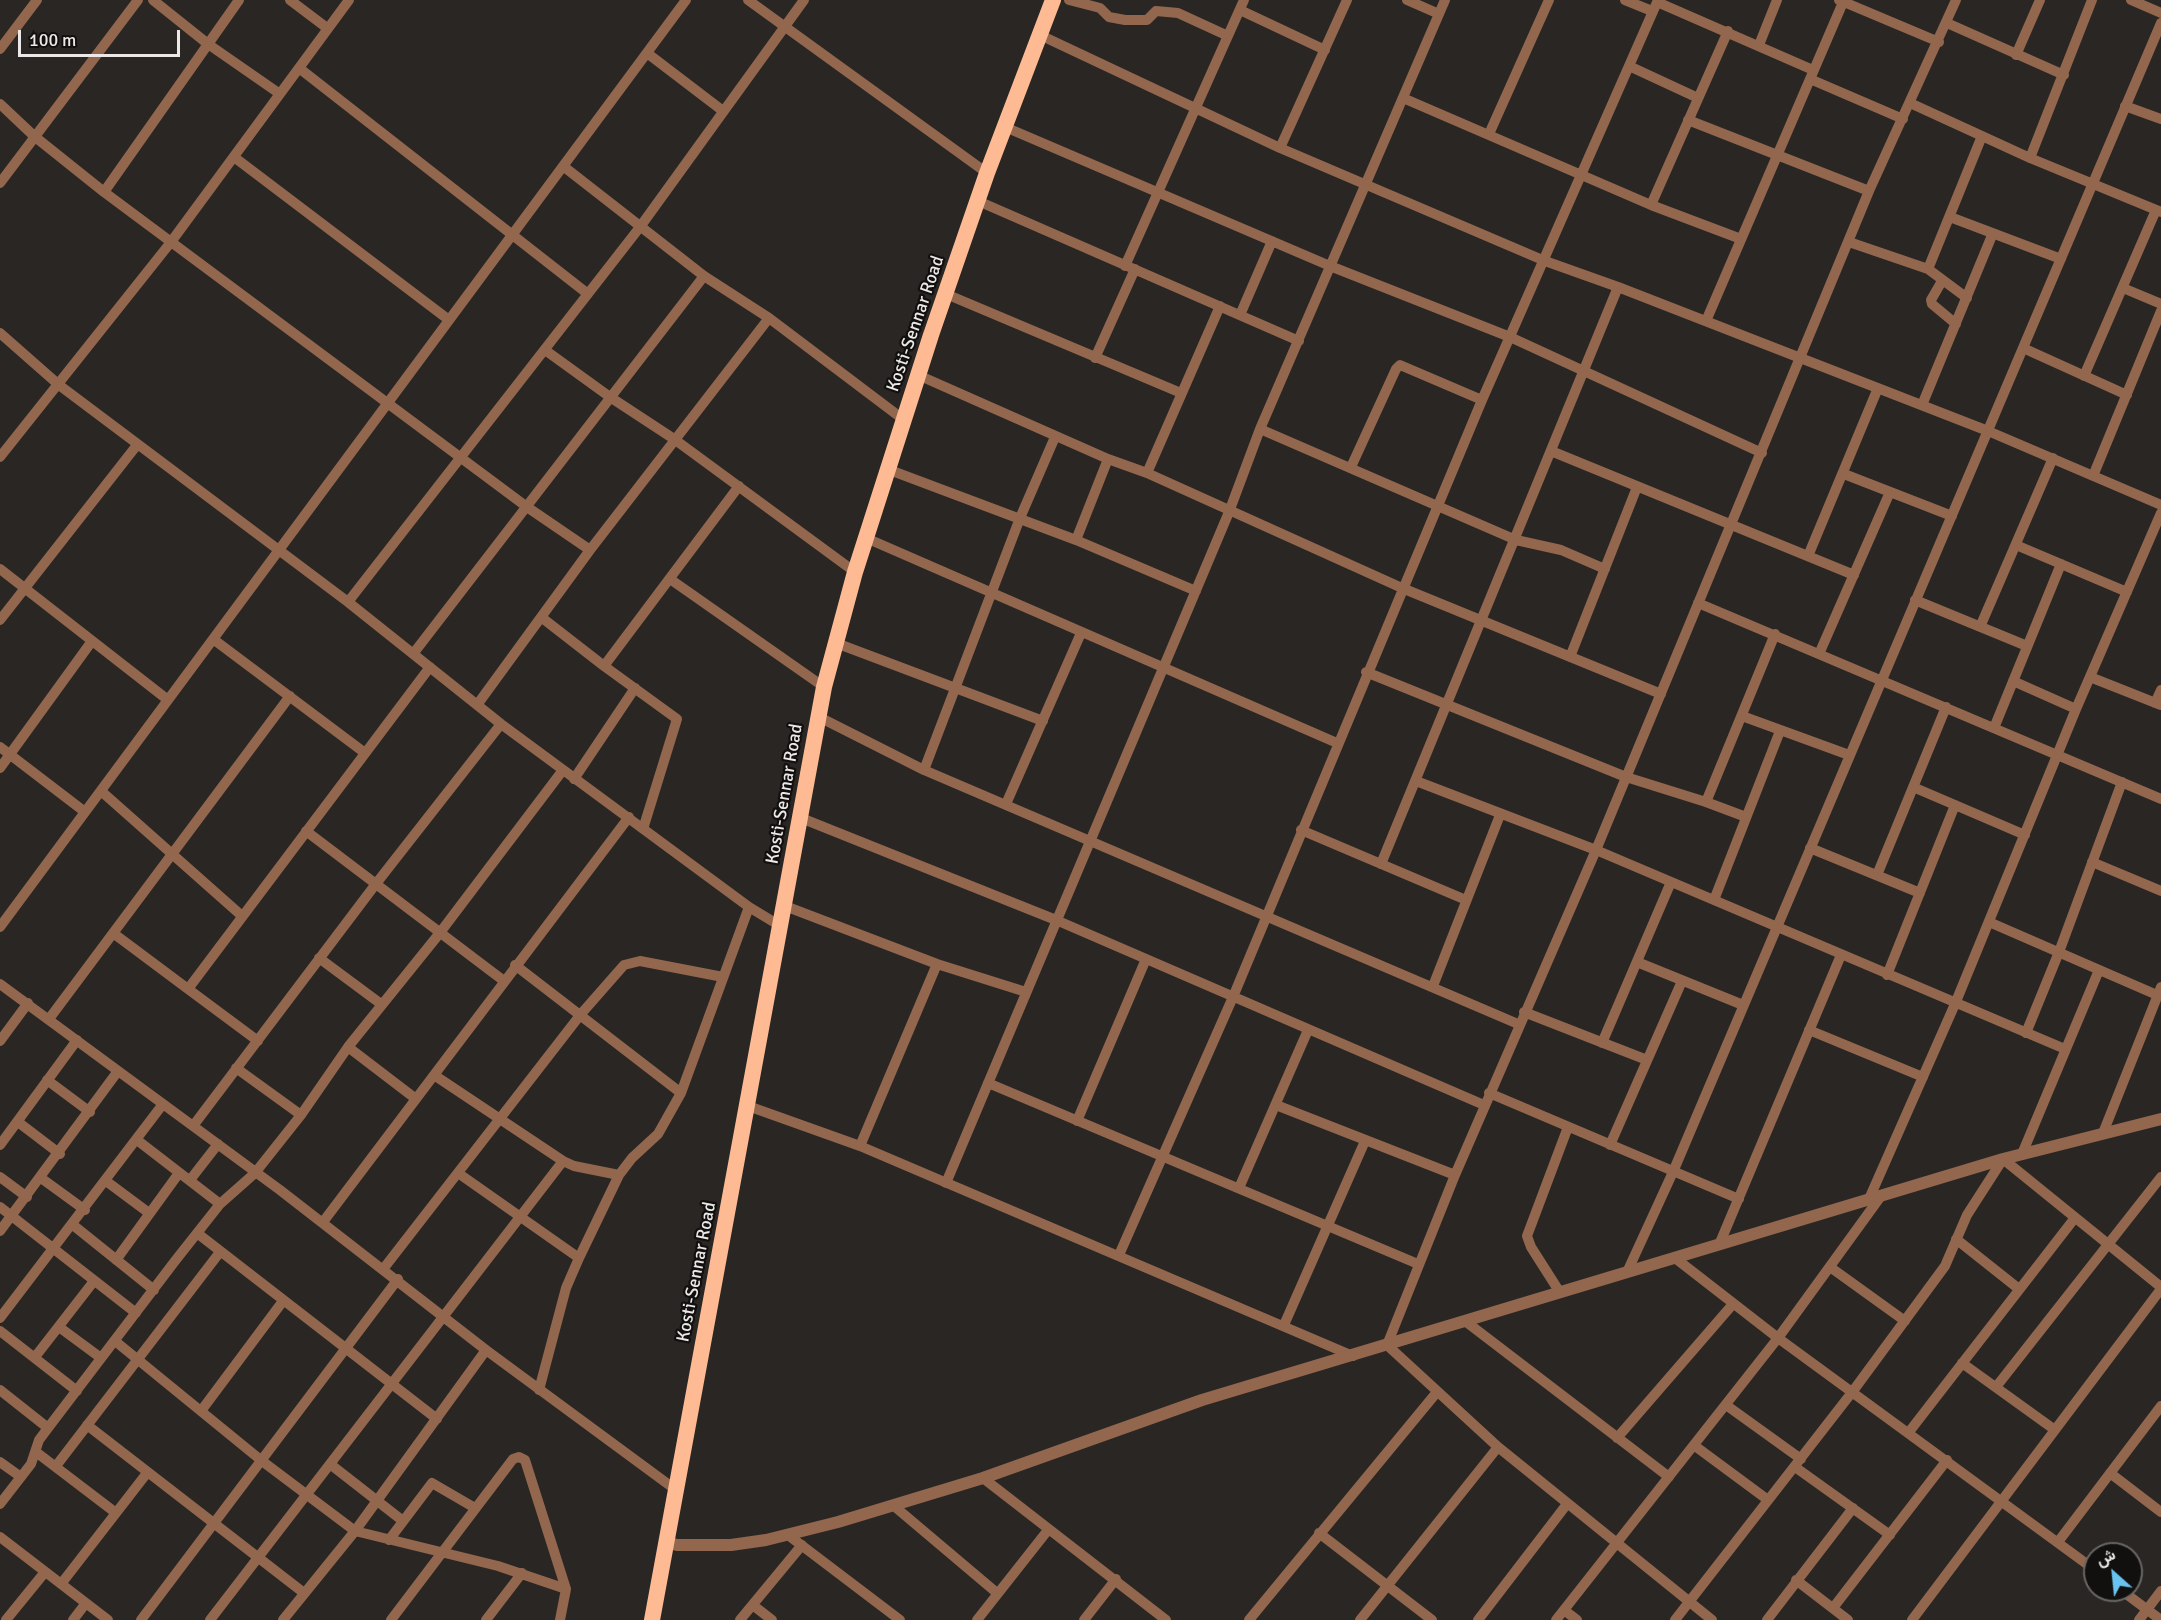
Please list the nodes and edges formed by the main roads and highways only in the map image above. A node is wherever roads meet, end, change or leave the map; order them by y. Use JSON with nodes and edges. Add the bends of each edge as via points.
{"nodes":[{"id":1,"x":1053,"y":0,"type":"edge"},
{"id":2,"x":652,"y":1620,"type":"edge"}],
"edges":[{"from":1,"to":2,"type":"highway","name":"Kosti-Sennar Road","via":[[987,173],[918,375],[855,572],[824,687]]}]}
